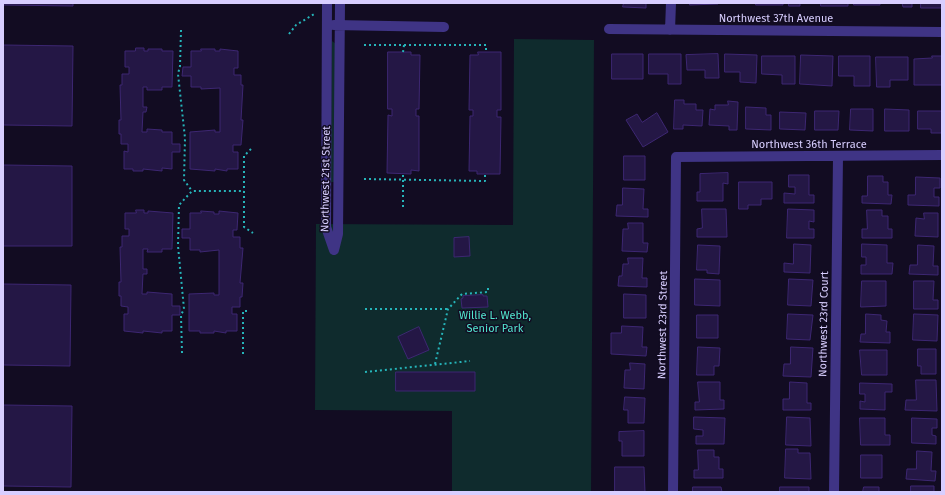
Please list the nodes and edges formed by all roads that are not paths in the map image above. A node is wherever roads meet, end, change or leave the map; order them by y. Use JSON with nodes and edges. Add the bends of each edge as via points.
{"nodes":[{"id":1,"x":340,"y":3,"type":"edge"},
{"id":2,"x":671,"y":3,"type":"edge"},
{"id":3,"x":324,"y":6,"type":"edge"},
{"id":4,"x":327,"y":25,"type":"junction"},
{"id":5,"x":340,"y":26,"type":"junction"},
{"id":6,"x":444,"y":27,"type":"dead end"},
{"id":7,"x":609,"y":29,"type":"dead end"},
{"id":8,"x":670,"y":30,"type":"junction"},
{"id":9,"x":942,"y":32,"type":"edge"},
{"id":10,"x":942,"y":155,"type":"edge"},
{"id":11,"x":838,"y":156,"type":"junction"},
{"id":12,"x":676,"y":157,"type":"joint"},
{"id":13,"x":673,"y":492,"type":"edge"},
{"id":14,"x":834,"y":492,"type":"edge"}],
"edges":[{"from":1,"to":5,"type":"street","name":"Northwest 21st Street"},
{"from":2,"to":8,"type":"street"},
{"from":3,"to":4,"type":"street","name":"Northwest 21st Street"},
{"from":4,"to":5,"type":"street"},
{"from":4,"to":5,"type":"street","name":"Northwest 21st Street","via":[[326,228],[334,250],[338,234]]},
{"from":5,"to":6,"type":"street"},
{"from":7,"to":8,"type":"street","name":"Northwest 37th Avenue"},
{"from":8,"to":9,"type":"street","name":"Northwest 37th Avenue"},
{"from":10,"to":11,"type":"street","name":"Northwest 36th Terrace"},
{"from":11,"to":12,"type":"street","name":"Northwest 36th Terrace"},
{"from":11,"to":14,"type":"street","name":"Northwest 23rd Court"},
{"from":12,"to":13,"type":"street","name":"Northwest 23rd Street"}]}
